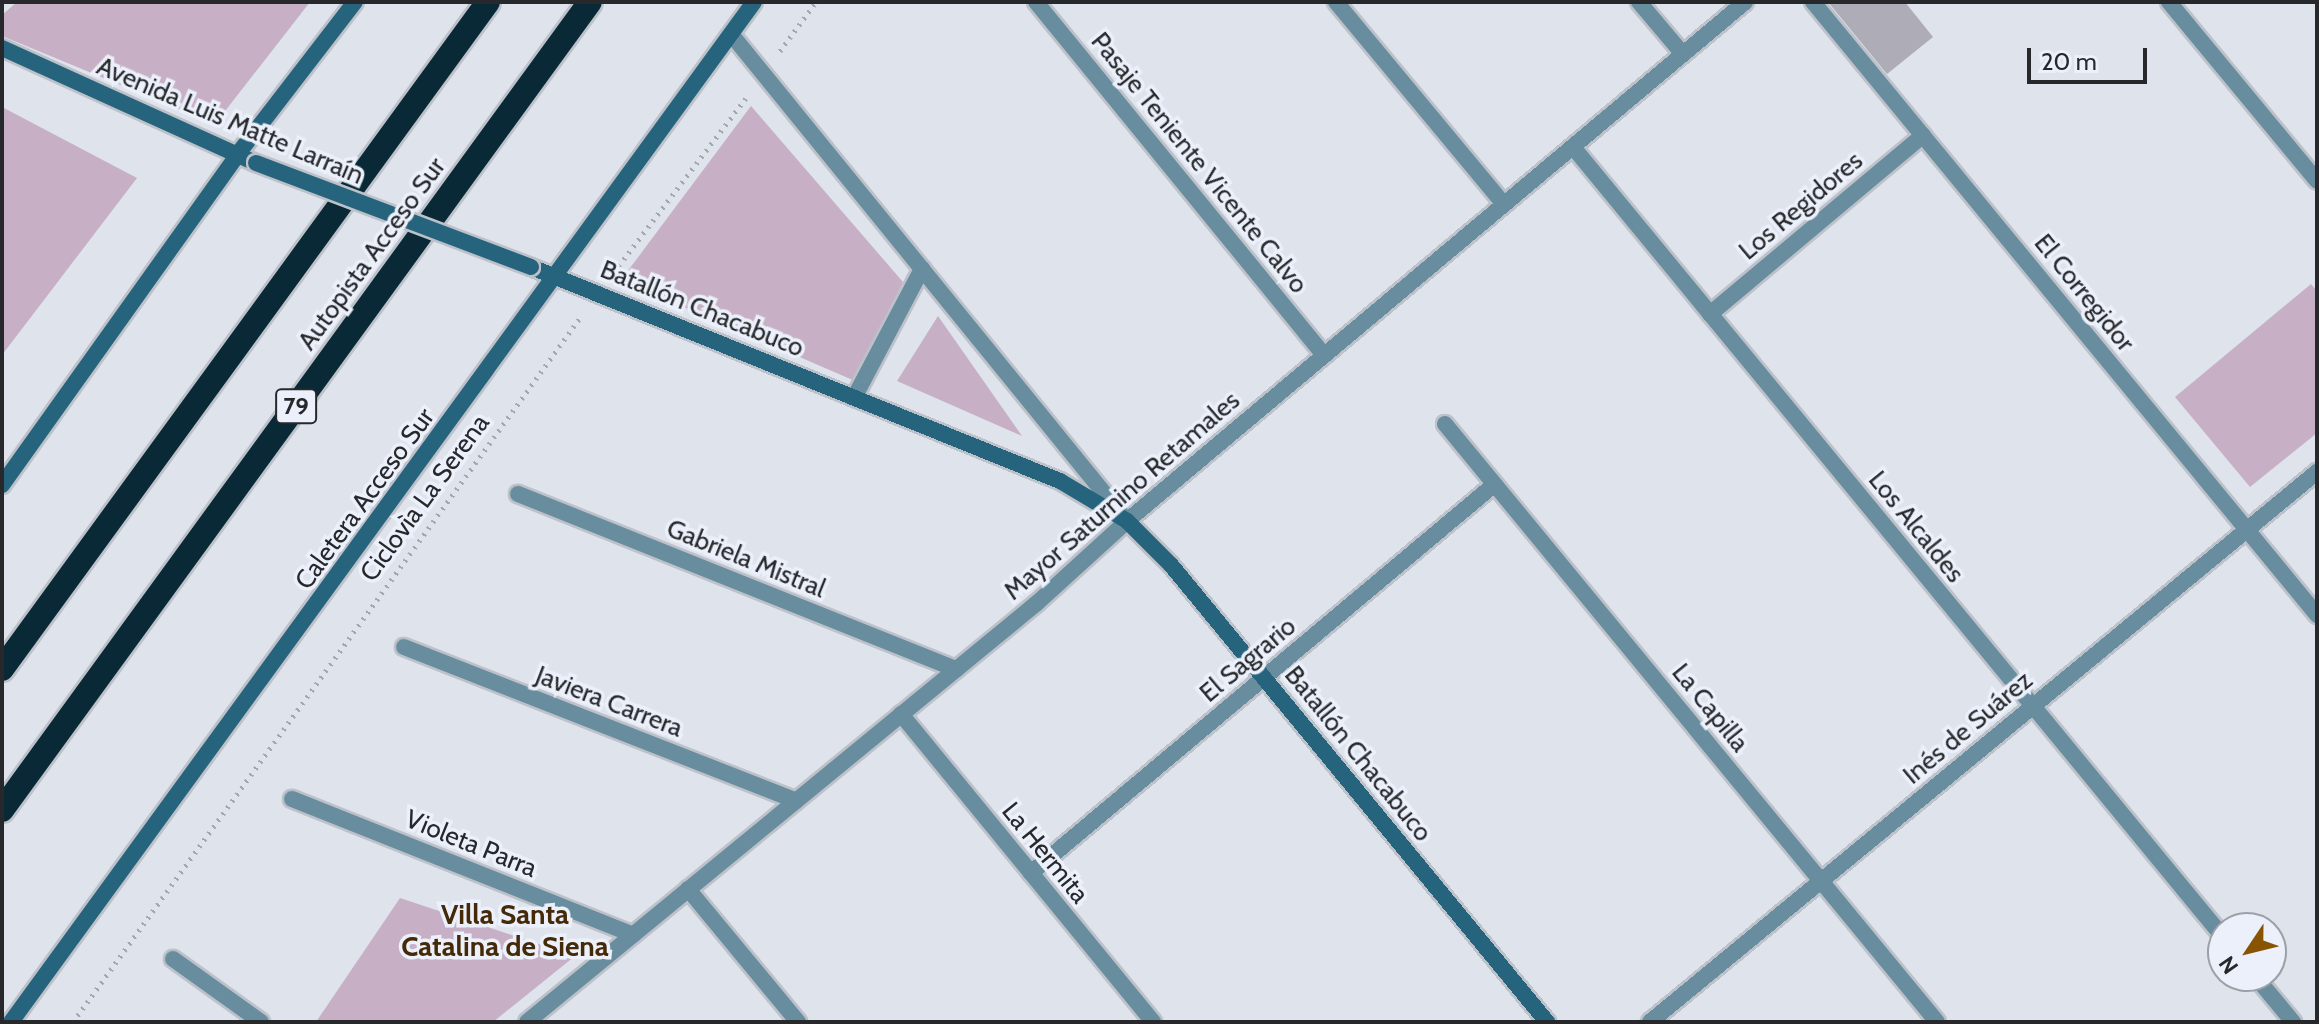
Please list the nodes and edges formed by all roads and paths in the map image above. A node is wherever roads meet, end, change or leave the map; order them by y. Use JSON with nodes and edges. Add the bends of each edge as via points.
{"nodes":[{"id":1,"x":355,"y":2,"type":"edge"},
{"id":2,"x":488,"y":2,"type":"edge"},
{"id":3,"x":590,"y":2,"type":"edge"},
{"id":4,"x":754,"y":2,"type":"edge"},
{"id":5,"x":816,"y":2,"type":"edge"},
{"id":6,"x":1036,"y":2,"type":"edge"},
{"id":7,"x":1336,"y":2,"type":"edge"},
{"id":8,"x":1639,"y":2,"type":"edge"},
{"id":9,"x":1745,"y":2,"type":"edge"},
{"id":10,"x":1813,"y":2,"type":"edge"},
{"id":11,"x":2169,"y":2,"type":"edge"},
{"id":12,"x":731,"y":34,"type":"junction"},
{"id":13,"x":2,"y":48,"type":"edge"},
{"id":14,"x":1683,"y":54,"type":"junction"},
{"id":15,"x":763,"y":75,"type":"junction"},
{"id":16,"x":1923,"y":135,"type":"junction"},
{"id":17,"x":1573,"y":147,"type":"junction"},
{"id":18,"x":237,"y":155,"type":"junction"},
{"id":19,"x":2317,"y":181,"type":"edge"},
{"id":20,"x":1504,"y":204,"type":"junction"},
{"id":21,"x":531,"y":267,"type":"joint"},
{"id":22,"x":922,"y":269,"type":"junction"},
{"id":23,"x":556,"y":277,"type":"junction"},
{"id":24,"x":598,"y":294,"type":"junction"},
{"id":25,"x":1710,"y":314,"type":"junction"},
{"id":26,"x":1324,"y":355,"type":"junction"},
{"id":27,"x":855,"y":396,"type":"junction"},
{"id":28,"x":1445,"y":424,"type":"dead end"},
{"id":29,"x":2317,"y":472,"type":"edge"},
{"id":30,"x":1495,"y":484,"type":"junction"},
{"id":31,"x":2,"y":485,"type":"edge"},
{"id":32,"x":518,"y":494,"type":"dead end"},
{"id":33,"x":1127,"y":521,"type":"junction"},
{"id":34,"x":2247,"y":530,"type":"junction"},
{"id":35,"x":2317,"y":615,"type":"edge"},
{"id":36,"x":404,"y":647,"type":"dead end"},
{"id":37,"x":2,"y":669,"type":"edge"},
{"id":38,"x":956,"y":669,"type":"junction"},
{"id":39,"x":1264,"y":678,"type":"junction"},
{"id":40,"x":2033,"y":706,"type":"junction"},
{"id":41,"x":901,"y":714,"type":"junction"},
{"id":42,"x":292,"y":799,"type":"dead end"},
{"id":43,"x":796,"y":801,"type":"junction"},
{"id":44,"x":2,"y":810,"type":"edge"},
{"id":45,"x":1031,"y":873,"type":"junction"},
{"id":46,"x":1821,"y":881,"type":"junction"},
{"id":47,"x":688,"y":889,"type":"junction"},
{"id":48,"x":2207,"y":918,"type":"edge"},
{"id":49,"x":633,"y":935,"type":"junction"},
{"id":50,"x":173,"y":959,"type":"dead end"},
{"id":51,"x":2268,"y":992,"type":"edge"},
{"id":52,"x":11,"y":1022,"type":"edge"},
{"id":53,"x":73,"y":1022,"type":"edge"},
{"id":54,"x":261,"y":1022,"type":"edge"},
{"id":55,"x":527,"y":1022,"type":"edge"},
{"id":56,"x":798,"y":1022,"type":"edge"},
{"id":57,"x":1153,"y":1022,"type":"edge"},
{"id":58,"x":1547,"y":1022,"type":"edge"},
{"id":59,"x":1650,"y":1022,"type":"edge"},
{"id":60,"x":1937,"y":1022,"type":"edge"},
{"id":61,"x":2293,"y":1022,"type":"edge"}],
"edges":[{"from":1,"to":18,"type":"street"},
{"from":2,"to":37,"type":"highway","name":"Autopista Acceso Sur"},
{"from":3,"to":44,"type":"highway","name":"Autopista Acceso Sur","number":"79"},
{"from":4,"to":12,"type":"street","name":"Caletera Acceso Sur"},
{"from":5,"to":15,"type":"path","name":"Ciclovìa La Serena"},
{"from":6,"to":26,"type":"street","name":"Pasaje Teniente Vicente Calvo"},
{"from":7,"to":20,"type":"street"},
{"from":8,"to":14,"type":"street"},
{"from":9,"to":14,"type":"street","name":"Mayor Saturnino Retamales"},
{"from":10,"to":16,"type":"street","name":"El Corregidor"},
{"from":11,"to":19,"type":"street"},
{"from":12,"to":15,"type":"street","name":"Batallón Chacabuco"},
{"from":12,"to":23,"type":"street","name":"Caletera Acceso Sur"},
{"from":13,"to":18,"type":"street","name":"Avenida Luis Matte Larraín"},
{"from":14,"to":17,"type":"street","name":"Mayor Saturnino Retamales"},
{"from":15,"to":22,"type":"street","name":"Batallón Chacabuco"},
{"from":15,"to":24,"type":"path","name":"Ciclovìa La Serena"},
{"from":16,"to":25,"type":"street","name":"Los Regidores"},
{"from":16,"to":34,"type":"street","name":"El Corregidor"},
{"from":17,"to":20,"type":"street","name":"Mayor Saturnino Retamales"},
{"from":17,"to":25,"type":"street","name":"Los Alcaldes"},
{"from":18,"to":21,"type":"street","name":"Avenida Luis Matte Larraín","bridge":true},
{"from":18,"to":31,"type":"street"},
{"from":20,"to":26,"type":"street","name":"Mayor Saturnino Retamales"},
{"from":21,"to":23,"type":"street","name":"Batallón Chacabuco"},
{"from":22,"to":27,"type":"street"},
{"from":22,"to":33,"type":"street","name":"Batallón Chacabuco"},
{"from":23,"to":24,"type":"street","name":"Batallón Chacabuco"},
{"from":23,"to":52,"type":"street","name":"Caletera Acceso Sur"},
{"from":24,"to":27,"type":"street","name":"Batallón Chacabuco"},
{"from":24,"to":53,"type":"path","name":"Ciclovìa La Serena"},
{"from":25,"to":40,"type":"street","name":"Los Alcaldes"},
{"from":26,"to":33,"type":"street","name":"Mayor Saturnino Retamales"},
{"from":27,"to":33,"type":"street","name":"Batallón Chacabuco","via":[[1060,481]]},
{"from":28,"to":30,"type":"street","name":"La Capilla"},
{"from":29,"to":34,"type":"street","name":"Inés de Suárez"},
{"from":30,"to":39,"type":"street","name":"El Sagrario"},
{"from":30,"to":46,"type":"street","name":"La Capilla"},
{"from":32,"to":38,"type":"street","name":"Gabriela Mistral"},
{"from":33,"to":38,"type":"street","name":"Mayor Saturnino Retamales"},
{"from":33,"to":39,"type":"street","name":"Batallón Chacabuco","via":[[1171,565]]},
{"from":34,"to":35,"type":"street","name":"El Corregidor"},
{"from":34,"to":40,"type":"street","name":"Inés de Suárez"},
{"from":36,"to":43,"type":"street","name":"Javiera Carrera"},
{"from":38,"to":41,"type":"street","name":"Mayor Saturnino Retamales"},
{"from":39,"to":45,"type":"street","name":"El Sagrario"},
{"from":39,"to":58,"type":"street","name":"Batallón Chacabuco"},
{"from":40,"to":46,"type":"street","name":"Inés de Suárez"},
{"from":40,"to":48,"type":"street","name":"Los Alcaldes"},
{"from":41,"to":43,"type":"street","name":"Mayor Saturnino Retamales"},
{"from":41,"to":45,"type":"street","name":"La Hermita"},
{"from":42,"to":49,"type":"street","name":"Violeta Parra"},
{"from":43,"to":47,"type":"street","name":"Mayor Saturnino Retamales"},
{"from":45,"to":57,"type":"street","name":"La Hermita"},
{"from":46,"to":59,"type":"street","name":"Inés de Suárez"},
{"from":46,"to":60,"type":"street","name":"La Capilla"},
{"from":47,"to":49,"type":"street","name":"Mayor Saturnino Retamales"},
{"from":47,"to":56,"type":"street"},
{"from":49,"to":55,"type":"street","name":"Mayor Saturnino Retamales"},
{"from":50,"to":54,"type":"street"},
{"from":51,"to":61,"type":"street"}]}
